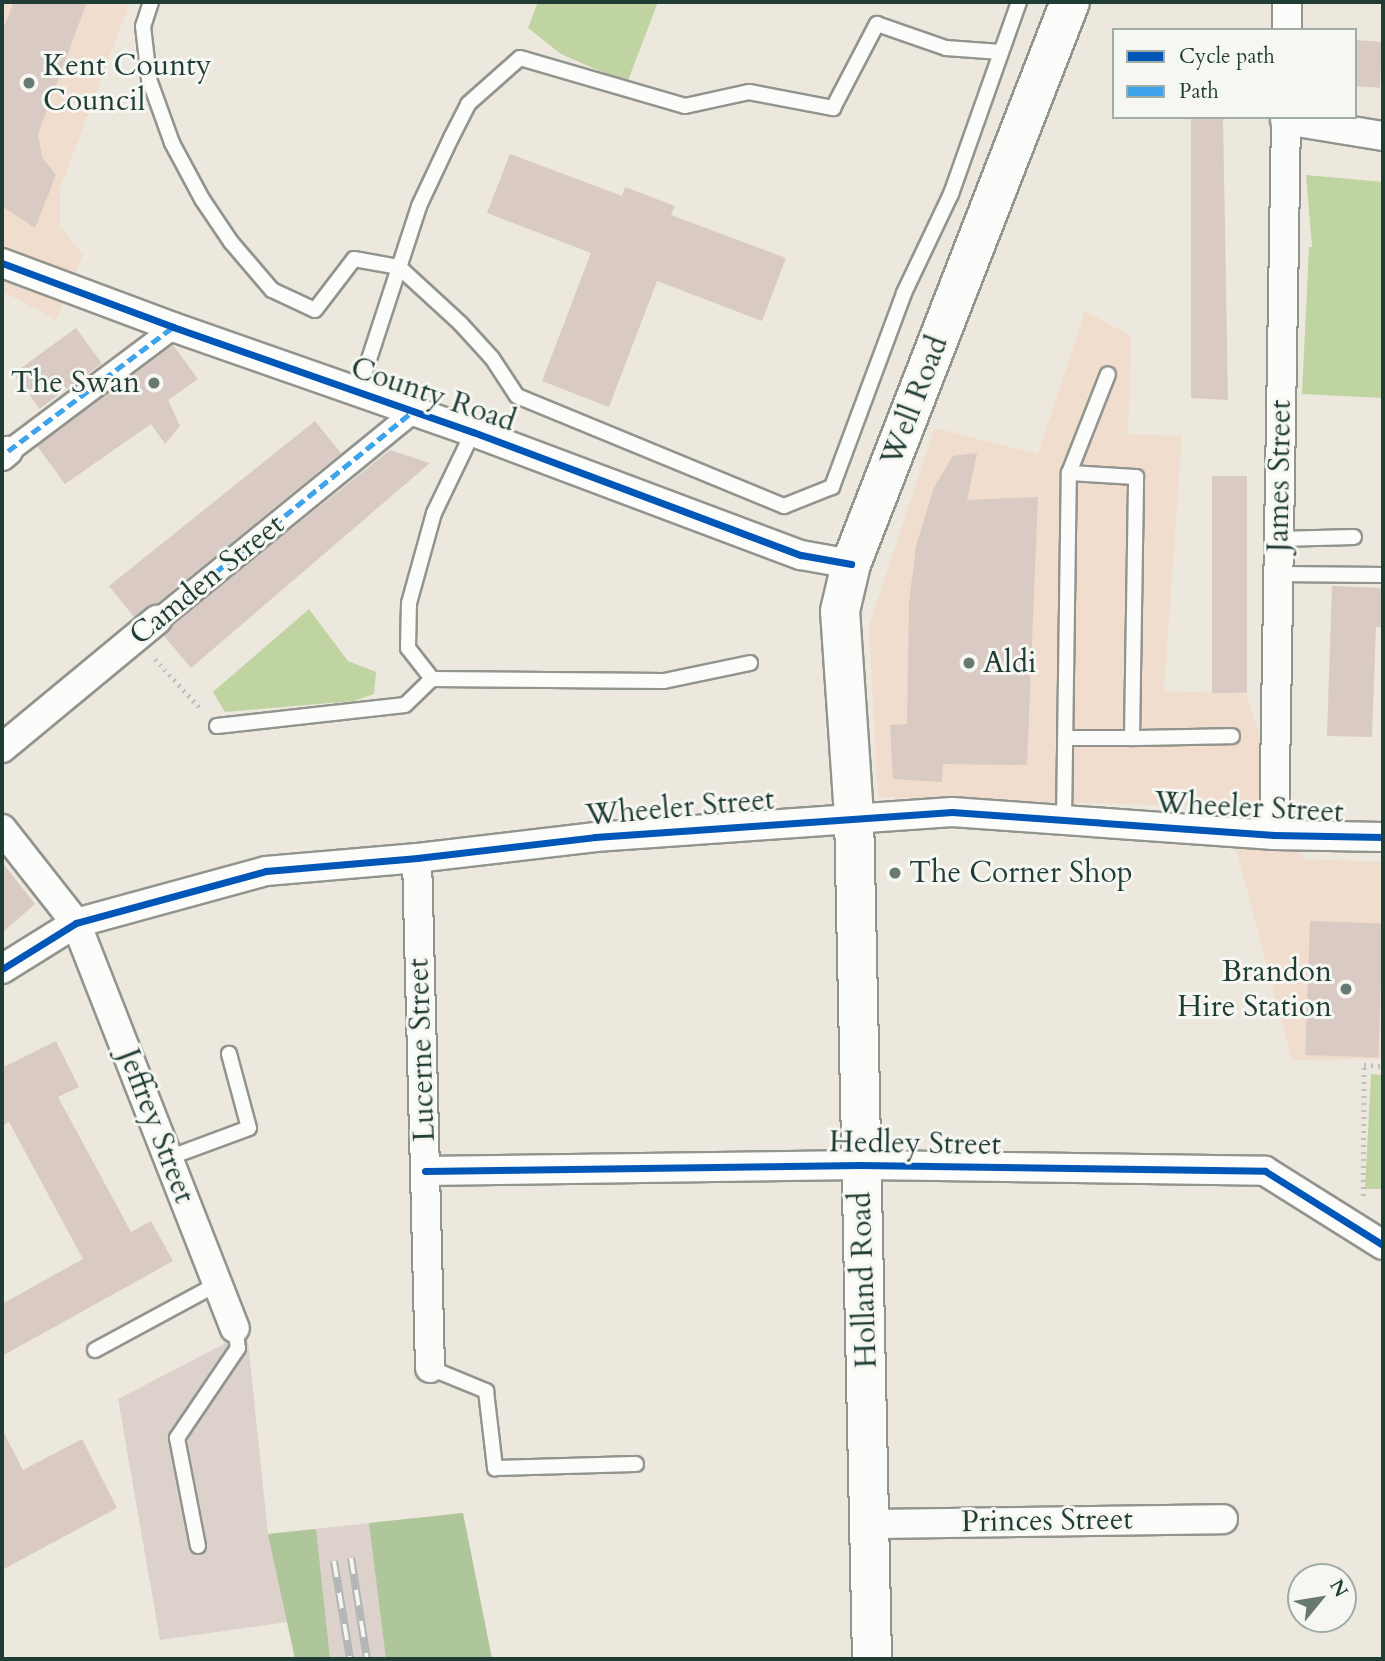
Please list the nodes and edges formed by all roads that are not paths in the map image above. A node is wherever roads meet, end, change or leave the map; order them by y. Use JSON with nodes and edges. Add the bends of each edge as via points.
{"nodes":[{"id":1,"x":151,"y":2,"type":"edge"},
{"id":2,"x":1019,"y":2,"type":"edge"},
{"id":3,"x":1070,"y":2,"type":"edge"},
{"id":4,"x":1287,"y":2,"type":"edge"},
{"id":5,"x":1287,"y":28,"type":"edge"},
{"id":6,"x":1001,"y":52,"type":"junction"},
{"id":7,"x":1286,"y":119,"type":"edge"},
{"id":8,"x":1292,"y":119,"type":"edge"},
{"id":9,"x":1383,"y":135,"type":"edge"},
{"id":10,"x":2,"y":263,"type":"edge"},
{"id":11,"x":399,"y":267,"type":"junction"},
{"id":12,"x":173,"y":327,"type":"junction"},
{"id":13,"x":1108,"y":374,"type":"dead end"},
{"id":14,"x":358,"y":393,"type":"junction"},
{"id":15,"x":412,"y":412,"type":"junction"},
{"id":16,"x":473,"y":432,"type":"junction"},
{"id":17,"x":4,"y":449,"type":"edge"},
{"id":18,"x":1069,"y":473,"type":"junction"},
{"id":19,"x":1354,"y":537,"type":"dead end"},
{"id":20,"x":1279,"y":539,"type":"junction"},
{"id":21,"x":851,"y":564,"type":"junction"},
{"id":22,"x":1279,"y":575,"type":"junction"},
{"id":23,"x":1383,"y":575,"type":"edge"},
{"id":24,"x":158,"y":620,"type":"joint"},
{"id":25,"x":750,"y":663,"type":"dead end"},
{"id":26,"x":432,"y":679,"type":"junction"},
{"id":27,"x":217,"y":726,"type":"road end"},
{"id":28,"x":1232,"y":736,"type":"dead end"},
{"id":29,"x":1065,"y":738,"type":"junction"},
{"id":30,"x":1132,"y":738,"type":"junction"},
{"id":31,"x":2,"y":748,"type":"edge"},
{"id":32,"x":854,"y":816,"type":"junction"},
{"id":33,"x":1064,"y":820,"type":"junction"},
{"id":34,"x":2,"y":829,"type":"edge"},
{"id":35,"x":1275,"y":835,"type":"junction"},
{"id":36,"x":1383,"y":837,"type":"edge"},
{"id":37,"x":417,"y":858,"type":"junction"},
{"id":38,"x":76,"y":923,"type":"junction"},
{"id":39,"x":2,"y":969,"type":"edge"},
{"id":40,"x":229,"y":1055,"type":"dead end"},
{"id":41,"x":169,"y":1158,"type":"junction"},
{"id":42,"x":860,"y":1165,"type":"junction"},
{"id":43,"x":425,"y":1171,"type":"junction"},
{"id":44,"x":1373,"y":1238,"type":"edge"},
{"id":45,"x":217,"y":1284,"type":"junction"},
{"id":46,"x":235,"y":1328,"type":"joint"},
{"id":47,"x":95,"y":1350,"type":"dead end"},
{"id":48,"x":430,"y":1368,"type":"joint"},
{"id":49,"x":636,"y":1464,"type":"dead end"},
{"id":50,"x":1223,"y":1519,"type":"dead end"},
{"id":51,"x":871,"y":1524,"type":"junction"},
{"id":52,"x":198,"y":1546,"type":"dead end"},
{"id":53,"x":872,"y":1659,"type":"edge"}],
"edges":[{"from":1,"to":11,"type":"lane","via":[[143,26],[149,79],[172,142],[231,242],[272,290],[315,310],[354,259]]},
{"from":2,"to":6,"type":"lane"},
{"from":3,"to":21,"type":"main road","name":"Well Road"},
{"from":4,"to":5,"type":"street"},
{"from":6,"to":11,"type":"lane","via":[[946,48],[877,24],[833,108],[749,92],[685,106],[520,58],[468,104],[419,206]]},
{"from":6,"to":11,"type":"lane","via":[[951,194],[904,293],[832,487],[784,506],[517,396],[492,358],[460,323]]},
{"from":7,"to":20,"type":"street","name":"James Street"},
{"from":8,"to":9,"type":"street"},
{"from":10,"to":12,"type":"street","name":"County Road"},
{"from":11,"to":14,"type":"lane"},
{"from":12,"to":14,"type":"street","name":"County Road"},
{"from":12,"to":17,"type":"street"},
{"from":13,"to":18,"type":"lane"},
{"from":14,"to":15,"type":"street","name":"County Road"},
{"from":15,"to":16,"type":"street","name":"County Road"},
{"from":15,"to":24,"type":"street","name":"Camden Street"},
{"from":16,"to":21,"type":"street","name":"County Road","via":[[801,555]]},
{"from":16,"to":26,"type":"lane","via":[[434,513],[409,603],[408,648]]},
{"from":18,"to":29,"type":"lane"},
{"from":18,"to":30,"type":"lane","via":[[1136,477]]},
{"from":19,"to":20,"type":"lane"},
{"from":20,"to":22,"type":"street","name":"James Street"},
{"from":21,"to":32,"type":"main road","name":"Well Road","via":[[840,611]]},
{"from":22,"to":23,"type":"lane"},
{"from":22,"to":35,"type":"street","name":"James Street"},
{"from":24,"to":31,"type":"street","name":"Camden Street"},
{"from":25,"to":26,"type":"lane","via":[[664,681]]},
{"from":26,"to":27,"type":"lane","via":[[405,705]]},
{"from":28,"to":30,"type":"lane"},
{"from":29,"to":30,"type":"lane"},
{"from":29,"to":33,"type":"lane"},
{"from":32,"to":33,"type":"street","name":"Wheeler Street","via":[[952,812]]},
{"from":32,"to":37,"type":"street","name":"Wheeler Street","via":[[596,837]]},
{"from":32,"to":42,"type":"main road","name":"Holland Road"},
{"from":33,"to":35,"type":"street","name":"Wheeler Street"},
{"from":34,"to":38,"type":"street","name":"Jeffrey Street"},
{"from":35,"to":36,"type":"street","name":"Wheeler Street"},
{"from":37,"to":38,"type":"street","name":"Wheeler Street","via":[[266,871]]},
{"from":37,"to":43,"type":"street","name":"Lucerne Street"},
{"from":38,"to":39,"type":"street","name":"Wheeler Street"},
{"from":38,"to":41,"type":"street","name":"Jeffrey Street"},
{"from":40,"to":41,"type":"lane","via":[[249,1128]]},
{"from":41,"to":45,"type":"street","name":"Jeffrey Street"},
{"from":42,"to":43,"type":"street","name":"Hedley Street"},
{"from":42,"to":44,"type":"street","name":"Hedley Street","via":[[1265,1171]]},
{"from":42,"to":51,"type":"main road","name":"Holland Road"},
{"from":43,"to":48,"type":"street","name":"Lucerne Street"},
{"from":45,"to":46,"type":"street","name":"Jeffrey Street"},
{"from":45,"to":47,"type":"lane"},
{"from":46,"to":52,"type":"lane","via":[[238,1348],[177,1438]]},
{"from":48,"to":49,"type":"lane","via":[[486,1391],[495,1468]]},
{"from":50,"to":51,"type":"street","name":"Princes Street"},
{"from":51,"to":53,"type":"main road","name":"Holland Road"}]}
